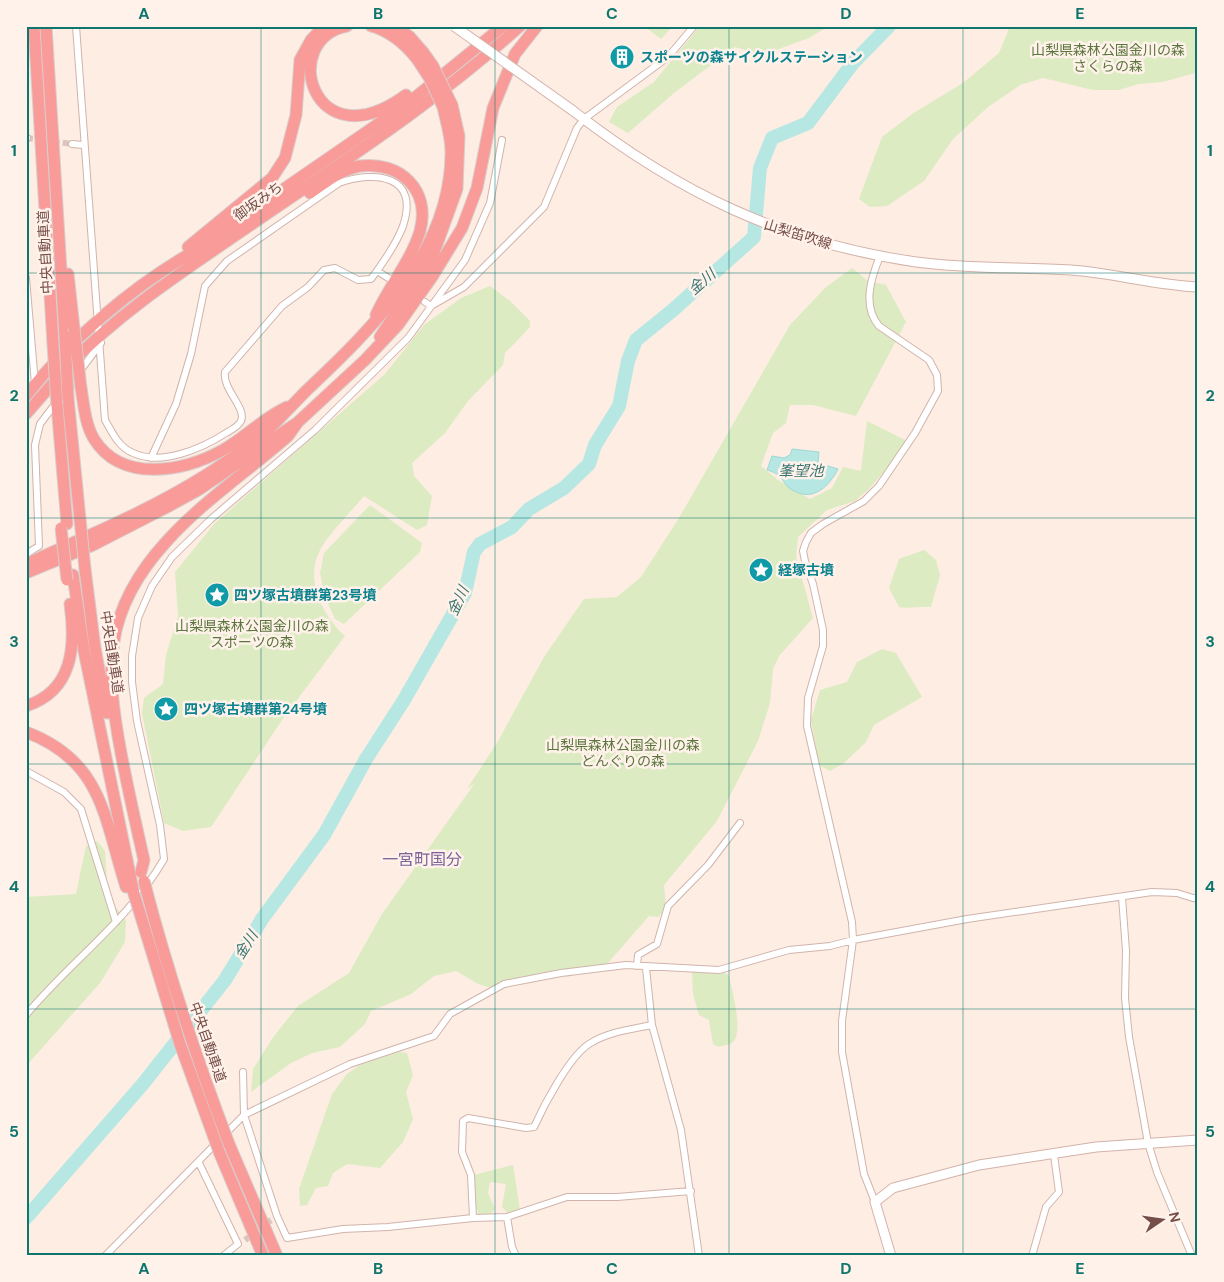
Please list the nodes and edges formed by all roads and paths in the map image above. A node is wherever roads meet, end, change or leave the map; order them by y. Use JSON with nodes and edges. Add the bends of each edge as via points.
{"nodes":[{"id":1,"x":34,"y":26,"type":"edge"},
{"id":2,"x":46,"y":26,"type":"edge"},
{"id":3,"x":76,"y":26,"type":"edge"},
{"id":4,"x":324,"y":26,"type":"edge"},
{"id":5,"x":347,"y":26,"type":"edge"},
{"id":6,"x":371,"y":26,"type":"edge"},
{"id":7,"x":395,"y":26,"type":"edge"},
{"id":8,"x":454,"y":26,"type":"edge"},
{"id":9,"x":503,"y":26,"type":"edge"},
{"id":10,"x":520,"y":26,"type":"edge"},
{"id":11,"x":537,"y":26,"type":"edge"},
{"id":12,"x":694,"y":26,"type":"edge"},
{"id":13,"x":420,"y":55,"type":"junction"},
{"id":14,"x":461,"y":61,"type":"junction"},
{"id":15,"x":447,"y":106,"type":"junction"},
{"id":16,"x":584,"y":119,"type":"junction"},
{"id":17,"x":502,"y":140,"type":"dead end"},
{"id":18,"x":72,"y":144,"type":"tunnel mouth"},
{"id":19,"x":83,"y":144,"type":"junction"},
{"id":20,"x":335,"y":181,"type":"junction"},
{"id":21,"x":59,"y":240,"type":"junction"},
{"id":22,"x":880,"y":256,"type":"junction"},
{"id":23,"x":165,"y":268,"type":"junction"},
{"id":24,"x":377,"y":271,"type":"junction"},
{"id":25,"x":26,"y":278,"type":"edge"},
{"id":26,"x":390,"y":279,"type":"dead end"},
{"id":27,"x":166,"y":282,"type":"junction"},
{"id":28,"x":1198,"y":287,"type":"edge"},
{"id":29,"x":428,"y":304,"type":"junction"},
{"id":30,"x":99,"y":319,"type":"junction"},
{"id":31,"x":370,"y":328,"type":"junction"},
{"id":32,"x":101,"y":338,"type":"junction"},
{"id":33,"x":365,"y":360,"type":"junction"},
{"id":34,"x":35,"y":384,"type":"junction"},
{"id":35,"x":26,"y":396,"type":"edge"},
{"id":36,"x":290,"y":406,"type":"junction"},
{"id":37,"x":26,"y":414,"type":"edge"},
{"id":38,"x":298,"y":422,"type":"junction"},
{"id":39,"x":151,"y":458,"type":"junction"},
{"id":40,"x":26,"y":554,"type":"edge"},
{"id":41,"x":26,"y":564,"type":"edge"},
{"id":42,"x":26,"y":573,"type":"edge"},
{"id":43,"x":70,"y":578,"type":"junction"},
{"id":44,"x":26,"y":706,"type":"edge"},
{"id":45,"x":26,"y":732,"type":"edge"},
{"id":46,"x":26,"y":771,"type":"edge"},
{"id":47,"x":740,"y":822,"type":"dead end"},
{"id":48,"x":142,"y":876,"type":"junction"},
{"id":49,"x":132,"y":896,"type":"junction"},
{"id":50,"x":1122,"y":897,"type":"junction"},
{"id":51,"x":1198,"y":898,"type":"edge"},
{"id":52,"x":116,"y":922,"type":"junction"},
{"id":53,"x":853,"y":940,"type":"junction"},
{"id":54,"x":637,"y":966,"type":"junction"},
{"id":55,"x":646,"y":968,"type":"junction"},
{"id":56,"x":26,"y":1015,"type":"edge"},
{"id":57,"x":652,"y":1025,"type":"junction"},
{"id":58,"x":244,"y":1072,"type":"dead end"},
{"id":59,"x":244,"y":1116,"type":"junction"},
{"id":60,"x":1198,"y":1140,"type":"edge"},
{"id":61,"x":1148,"y":1142,"type":"junction"},
{"id":62,"x":1054,"y":1155,"type":"junction"},
{"id":63,"x":199,"y":1163,"type":"junction"},
{"id":64,"x":691,"y":1190,"type":"junction"},
{"id":65,"x":875,"y":1202,"type":"junction"},
{"id":66,"x":473,"y":1218,"type":"junction"},
{"id":67,"x":507,"y":1218,"type":"junction"},
{"id":68,"x":245,"y":1240,"type":"tunnel mouth"},
{"id":69,"x":238,"y":1244,"type":"junction"},
{"id":70,"x":225,"y":1255,"type":"edge"},
{"id":71,"x":105,"y":1256,"type":"edge"},
{"id":72,"x":263,"y":1256,"type":"edge"},
{"id":73,"x":277,"y":1256,"type":"edge"},
{"id":74,"x":516,"y":1256,"type":"edge"},
{"id":75,"x":699,"y":1256,"type":"edge"},
{"id":76,"x":890,"y":1256,"type":"edge"},
{"id":77,"x":1032,"y":1256,"type":"edge"},
{"id":78,"x":1192,"y":1256,"type":"edge"}],
"edges":[{"from":1,"to":43,"type":"highway","name":"中央自動車道","bridge":true,"via":[[64,526]]},
{"from":2,"to":21,"type":"highway","name":"中央自動車道"},
{"from":3,"to":19,"type":"street"},
{"from":4,"to":23,"type":"highway","via":[[311,40],[300,60],[296,115],[285,158],[272,178]]},
{"from":5,"to":14,"type":"highway","via":[[322,40],[312,59],[310,80],[318,99],[334,112],[357,116],[381,110]]},
{"from":6,"to":13,"type":"highway","via":[[390,34]]},
{"from":7,"to":13,"type":"highway","via":[[410,37]]},
{"from":8,"to":16,"type":"main road","name":"山梨笛吹線","bridge":true},
{"from":9,"to":14,"type":"highway","name":"御坂みち"},
{"from":10,"to":27,"type":"highway","name":"御坂みち","via":[[425,103]]},
{"from":11,"to":33,"type":"highway","via":[[514,54],[493,108],[478,188],[462,228],[398,325]]},
{"from":12,"to":16,"type":"street","via":[[668,57]]},
{"from":13,"to":15,"type":"highway","bridge":true},
{"from":14,"to":23,"type":"highway","name":"御坂みち","via":[[391,115]]},
{"from":15,"to":31,"type":"highway","via":[[450,174],[441,210],[429,244],[396,297]]},
{"from":15,"to":33,"type":"highway","via":[[459,136],[457,189],[432,258]]},
{"from":16,"to":22,"type":"main road","name":"山梨笛吹線","via":[[661,174],[712,201],[780,229]]},
{"from":16,"to":29,"type":"street","via":[[577,128],[544,207],[464,287]]},
{"from":17,"to":29,"type":"street","via":[[490,202],[466,260]]},
{"from":18,"to":19,"type":"street"},
{"from":19,"to":30,"type":"street"},
{"from":20,"to":24,"type":"street","via":[[386,177],[394,181],[405,198],[403,225]]},
{"from":20,"to":27,"type":"highway"},
{"from":20,"to":31,"type":"highway","via":[[359,166],[389,168],[406,177],[418,193],[422,212],[420,230],[409,258]]},
{"from":20,"to":39,"type":"street","via":[[227,261],[205,286],[189,362],[176,404]]},
{"from":21,"to":36,"type":"highway","bridge":true,"via":[[65,250],[88,426],[101,448],[123,464],[148,469],[176,467],[206,458],[238,440],[270,415]]},
{"from":21,"to":48,"type":"highway","name":"中央自動車道","bridge":true,"via":[[68,398],[95,648]]},
{"from":22,"to":28,"type":"main road","name":"山梨笛吹線","via":[[941,264],[1072,270]]},
{"from":22,"to":53,"type":"street","via":[[870,290],[870,309],[874,320],[929,360],[938,375],[938,391],[879,486],[864,501],[811,533],[804,551],[823,630],[823,646],[808,698],[807,726],[838,853]]},
{"from":23,"to":30,"type":"highway","name":"御坂みち"},
{"from":24,"to":26,"type":"street"},
{"from":24,"to":39,"type":"street","via":[[366,281],[335,268],[324,270],[282,306],[225,372],[224,380],[242,413],[235,428],[212,442],[180,454]]},
{"from":25,"to":34,"type":"street"},
{"from":27,"to":32,"type":"highway","name":"御坂みち"},
{"from":29,"to":52,"type":"street","via":[[408,338],[315,430],[211,519],[172,557],[152,586],[138,618],[132,682],[164,858]]},
{"from":30,"to":32,"type":"street"},
{"from":30,"to":34,"type":"highway","name":"御坂みち"},
{"from":31,"to":36,"type":"highway"},
{"from":32,"to":37,"type":"highway","name":"御坂みち","via":[[50,385]]},
{"from":32,"to":39,"type":"street","via":[[105,420],[116,440],[131,452]]},
{"from":32,"to":40,"type":"street","via":[[40,424],[35,445],[39,546]]},
{"from":33,"to":38,"type":"highway"},
{"from":34,"to":35,"type":"highway","name":"御坂みち"},
{"from":36,"to":41,"type":"highway","via":[[260,436],[205,476],[131,517]]},
{"from":38,"to":42,"type":"highway","via":[[169,506],[91,546]]},
{"from":38,"to":48,"type":"highway","via":[[288,436],[166,542],[136,579],[117,624],[110,670],[114,718],[144,860]]},
{"from":43,"to":44,"type":"highway","via":[[72,651],[66,672],[52,693],[40,702]]},
{"from":43,"to":49,"type":"highway","name":"中央自動車道"},
{"from":45,"to":49,"type":"highway","via":[[62,748],[91,782]]},
{"from":46,"to":52,"type":"street","via":[[64,792],[81,809]]},
{"from":47,"to":54,"type":"street","via":[[708,865],[668,906],[657,944],[638,955]]},
{"from":48,"to":73,"type":"highway","name":"中央自動車道","bridge":true,"via":[[190,1036],[229,1144]]},
{"from":49,"to":72,"type":"highway","name":"中央自動車道","bridge":true,"via":[[183,1054]]},
{"from":50,"to":51,"type":"street","via":[[1152,892]]},
{"from":50,"to":53,"type":"street","via":[[967,919]]},
{"from":50,"to":61,"type":"street","via":[[1129,1037]]},
{"from":52,"to":56,"type":"street"},
{"from":53,"to":55,"type":"street","via":[[789,950],[719,970]]},
{"from":53,"to":65,"type":"street","via":[[842,1021],[842,1052],[864,1174]]},
{"from":54,"to":55,"type":"street"},
{"from":54,"to":59,"type":"street","via":[[561,973],[504,984],[450,1014],[434,1036],[350,1064]]},
{"from":55,"to":57,"type":"street"},
{"from":57,"to":64,"type":"street","via":[[681,1130]]},
{"from":57,"to":66,"type":"street","via":[[609,1035],[589,1044],[565,1074],[534,1127],[468,1118],[463,1121],[462,1152],[471,1175]]},
{"from":58,"to":59,"type":"street"},
{"from":59,"to":63,"type":"street"},
{"from":59,"to":66,"type":"street","via":[[274,1218],[287,1238],[344,1229]]},
{"from":60,"to":61,"type":"main road"},
{"from":61,"to":62,"type":"main road"},
{"from":61,"to":78,"type":"street"},
{"from":62,"to":65,"type":"main road","via":[[970,1168],[892,1188]]},
{"from":62,"to":77,"type":"street","via":[[1059,1192],[1046,1208]]},
{"from":63,"to":69,"type":"street"},
{"from":63,"to":71,"type":"street"},
{"from":64,"to":67,"type":"street","via":[[617,1197],[567,1197]]},
{"from":64,"to":75,"type":"street"},
{"from":65,"to":76,"type":"main road"},
{"from":66,"to":67,"type":"street"},
{"from":67,"to":74,"type":"street"},
{"from":68,"to":69,"type":"street"},
{"from":69,"to":70,"type":"street"}]}
